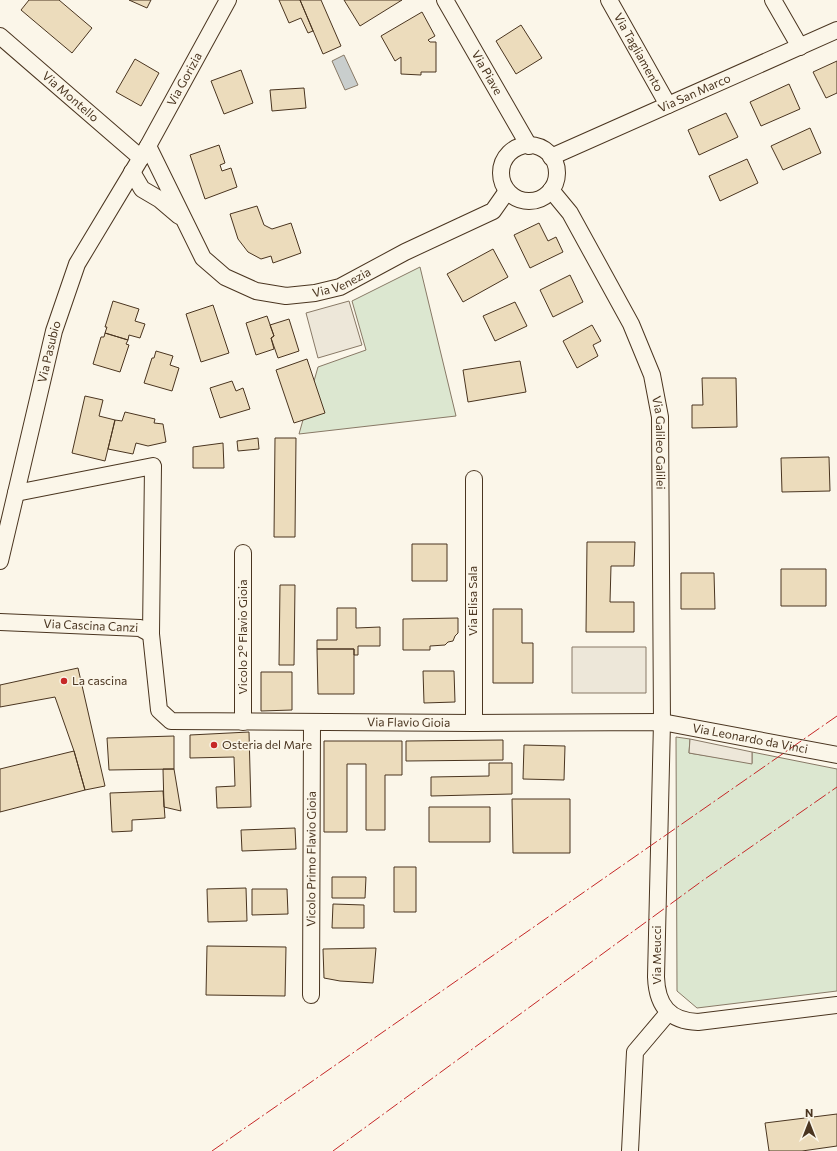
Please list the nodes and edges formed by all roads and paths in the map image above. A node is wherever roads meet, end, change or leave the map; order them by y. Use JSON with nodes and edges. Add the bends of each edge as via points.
{"nodes":[{"id":1,"x":228,"y":0,"type":"edge"},
{"id":2,"x":445,"y":0,"type":"edge"},
{"id":3,"x":609,"y":0,"type":"edge"},
{"id":4,"x":773,"y":0,"type":"edge"},
{"id":5,"x":837,"y":30,"type":"edge"},
{"id":6,"x":0,"y":36,"type":"edge"},
{"id":7,"x":800,"y":47,"type":"junction"},
{"id":8,"x":668,"y":105,"type":"junction"},
{"id":9,"x":528,"y":146,"type":"junction"},
{"id":10,"x":144,"y":152,"type":"junction"},
{"id":11,"x":551,"y":157,"type":"junction"},
{"id":12,"x":132,"y":172,"type":"junction"},
{"id":13,"x":551,"y":190,"type":"junction"},
{"id":14,"x":507,"y":191,"type":"junction"},
{"id":15,"x":184,"y":221,"type":"junction"},
{"id":16,"x":474,"y":479,"type":"dead end"},
{"id":17,"x":16,"y":493,"type":"junction"},
{"id":18,"x":243,"y":553,"type":"dead end"},
{"id":19,"x":0,"y":561,"type":"edge"},
{"id":20,"x":0,"y":622,"type":"edge"},
{"id":21,"x":151,"y":634,"type":"junction"},
{"id":22,"x":159,"y":710,"type":"joint"},
{"id":23,"x":243,"y":722,"type":"junction"},
{"id":24,"x":312,"y":722,"type":"junction"},
{"id":25,"x":662,"y":722,"type":"junction"},
{"id":26,"x":474,"y":723,"type":"junction"},
{"id":27,"x":837,"y":755,"type":"edge"},
{"id":28,"x":311,"y":995,"type":"dead end"},
{"id":29,"x":837,"y":1005,"type":"edge"},
{"id":30,"x":668,"y":1013,"type":"junction"},
{"id":31,"x":630,"y":1151,"type":"edge"}],
"edges":[{"from":1,"to":10,"type":"street","name":"Via Gorizia"},
{"from":2,"to":9,"type":"street","name":"Via Piave"},
{"from":3,"to":8,"type":"street","name":"Via Tagliamento"},
{"from":4,"to":7,"type":"street"},
{"from":5,"to":7,"type":"street","name":"Via San Marco"},
{"from":6,"to":10,"type":"street","name":"Via Montello"},
{"from":7,"to":8,"type":"street","name":"Via San Marco"},
{"from":8,"to":11,"type":"street","name":"Via San Marco"},
{"from":9,"to":11,"type":"street","via":[[537,147]]},
{"from":9,"to":14,"type":"street","via":[[520,147],[508,155],[503,163],[502,182]]},
{"from":10,"to":12,"type":"street","name":"Via Pasubio"},
{"from":10,"to":15,"type":"street","name":"Via Venezia"},
{"from":11,"to":13,"type":"street","via":[[556,172]]},
{"from":12,"to":15,"type":"street","name":"Via Venezia","via":[[142,189],[159,199]]},
{"from":12,"to":17,"type":"street","name":"Via Pasubio","via":[[77,264],[54,331]]},
{"from":13,"to":14,"type":"street","via":[[534,201],[523,201]]},
{"from":13,"to":25,"type":"street","name":"Via Galileo Galilei","via":[[570,214],[631,324],[652,375],[660,417]]},
{"from":14,"to":15,"type":"street","name":"Via Venezia","via":[[493,211],[405,252],[340,287],[286,296],[256,291],[225,277],[202,258]]},
{"from":16,"to":26,"type":"street","name":"Via Elisa Sala"},
{"from":17,"to":19,"type":"street","name":"Via Pasubio"},
{"from":17,"to":21,"type":"street","via":[[153,466]]},
{"from":18,"to":23,"type":"street","name":"Vicolo 2° Flavio Gioia"},
{"from":20,"to":21,"type":"street","name":"Via Cascina Canzi","via":[[140,628]]},
{"from":21,"to":22,"type":"street","name":"Via Cascina Canzi"},
{"from":22,"to":23,"type":"street","name":"Via Flavio Gioia","via":[[171,721]]},
{"from":23,"to":24,"type":"street","name":"Via Flavio Gioia"},
{"from":24,"to":26,"type":"street","name":"Via Flavio Gioia"},
{"from":24,"to":28,"type":"street","name":"Vicolo Primo Flavio Gioia"},
{"from":25,"to":26,"type":"street","name":"Via Flavio Gioia"},
{"from":25,"to":27,"type":"street","name":"Via Leonardo da Vinci"},
{"from":25,"to":30,"type":"street","name":"Via Meucci","via":[[656,989]]},
{"from":29,"to":30,"type":"street","via":[[698,1022],[680,1020]]},
{"from":30,"to":31,"type":"street","via":[[635,1052]]}]}
